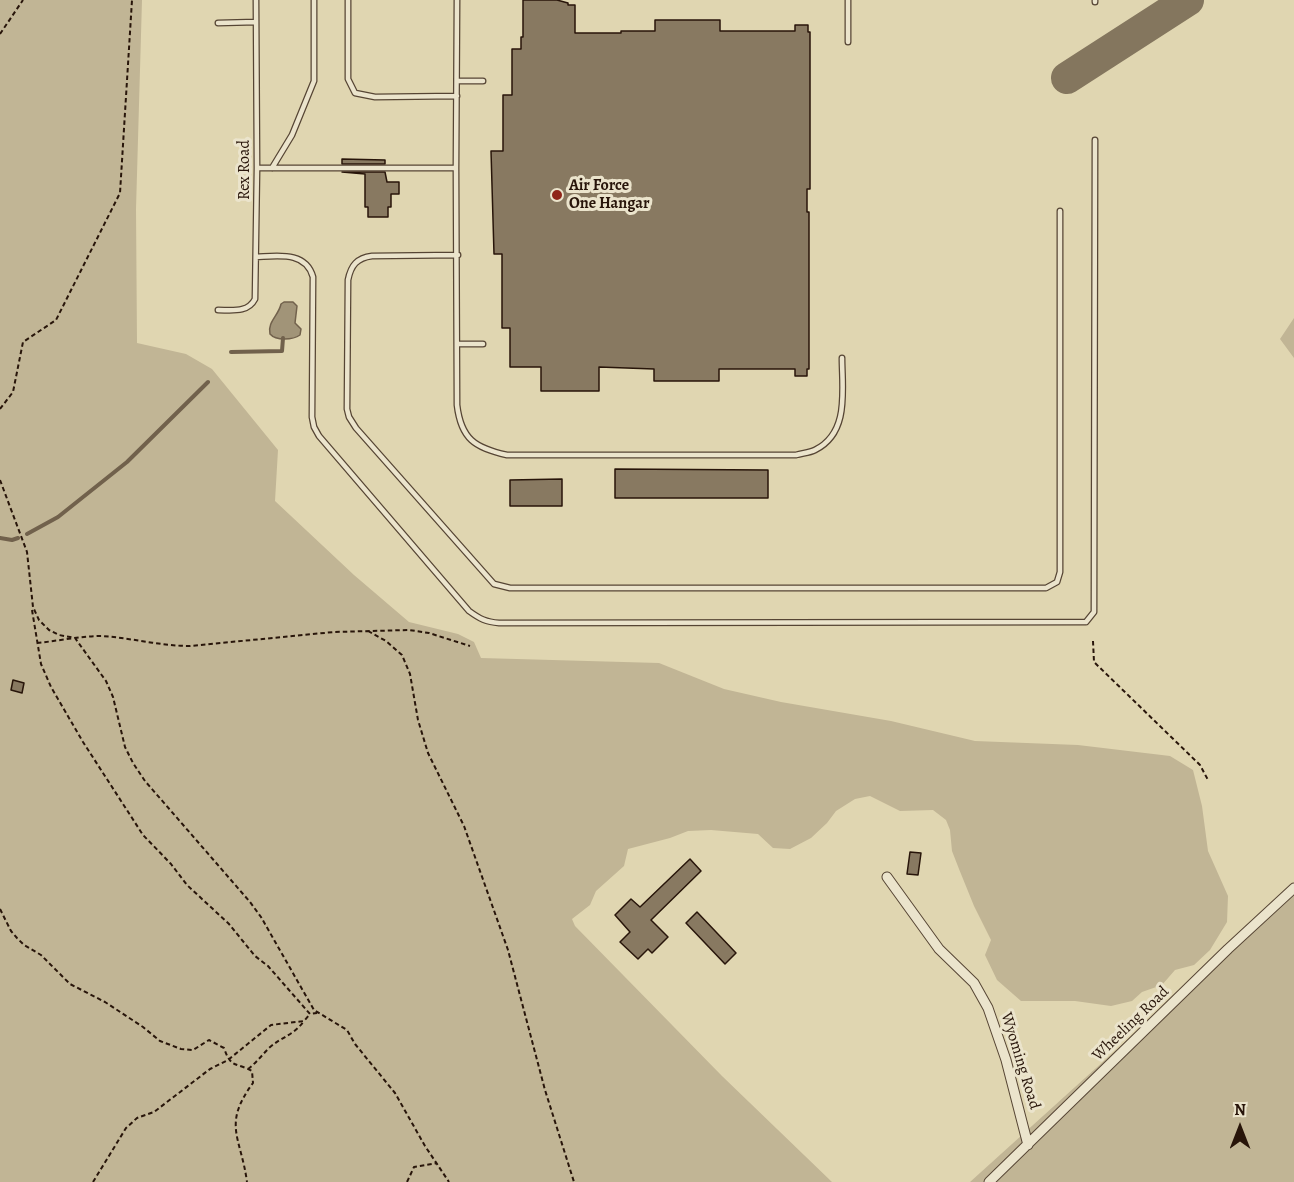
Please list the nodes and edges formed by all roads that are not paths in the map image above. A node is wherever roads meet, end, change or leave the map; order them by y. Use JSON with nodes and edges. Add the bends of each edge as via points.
{"nodes":[{"id":1,"x":256,"y":0,"type":"edge"},
{"id":2,"x":314,"y":0,"type":"edge"},
{"id":3,"x":348,"y":0,"type":"edge"},
{"id":4,"x":457,"y":0,"type":"edge"},
{"id":5,"x":848,"y":0,"type":"edge"},
{"id":6,"x":256,"y":22,"type":"junction"},
{"id":7,"x":218,"y":23,"type":"dead end"},
{"id":8,"x":848,"y":42,"type":"dead end"},
{"id":9,"x":457,"y":81,"type":"junction"},
{"id":10,"x":483,"y":81,"type":"dead end"},
{"id":11,"x":457,"y":96,"type":"junction"},
{"id":12,"x":1095,"y":140,"type":"dead end"},
{"id":13,"x":257,"y":168,"type":"junction"},
{"id":14,"x":272,"y":168,"type":"junction"},
{"id":15,"x":456,"y":168,"type":"junction"},
{"id":16,"x":1059,"y":211,"type":"dead end"},
{"id":17,"x":458,"y":255,"type":"junction"},
{"id":18,"x":256,"y":257,"type":"junction"},
{"id":19,"x":218,"y":310,"type":"dead end"},
{"id":20,"x":458,"y":344,"type":"junction"},
{"id":21,"x":483,"y":344,"type":"dead end"},
{"id":22,"x":842,"y":358,"type":"dead end"},
{"id":23,"x":887,"y":877,"type":"dead end"},
{"id":24,"x":1294,"y":888,"type":"edge"},
{"id":25,"x":1028,"y":1145,"type":"junction"},
{"id":26,"x":989,"y":1182,"type":"edge"}],
"edges":[{"from":1,"to":6,"type":"lane","name":"Rex Road"},
{"from":2,"to":14,"type":"lane","via":[[314,81],[292,135]]},
{"from":3,"to":11,"type":"lane","via":[[348,79],[355,93],[375,97]]},
{"from":4,"to":9,"type":"lane"},
{"from":5,"to":8,"type":"lane"},
{"from":6,"to":7,"type":"lane"},
{"from":6,"to":13,"type":"lane","name":"Rex Road"},
{"from":9,"to":10,"type":"lane"},
{"from":9,"to":11,"type":"lane"},
{"from":11,"to":15,"type":"lane"},
{"from":12,"to":18,"type":"lane","via":[[1094,612],[1086,622],[499,623],[480,619],[469,611],[314,428],[310,268],[297,258]]},
{"from":13,"to":14,"type":"lane"},
{"from":13,"to":18,"type":"lane","name":"Rex Road"},
{"from":14,"to":15,"type":"lane"},
{"from":15,"to":17,"type":"lane"},
{"from":16,"to":17,"type":"lane","via":[[1060,572],[1057,582],[1046,588],[510,588],[494,584],[356,428],[347,409],[348,280],[355,263],[372,256]]},
{"from":17,"to":20,"type":"lane"},
{"from":18,"to":19,"type":"lane","name":"Rex Road","via":[[252,305],[239,310]]},
{"from":20,"to":21,"type":"lane"},
{"from":20,"to":22,"type":"lane","via":[[457,405],[465,433],[488,451],[507,455],[796,455],[815,450],[834,433],[840,421]]},
{"from":23,"to":25,"type":"street","name":"Wyoming Road","via":[[939,949],[974,983],[988,1008]]},
{"from":24,"to":25,"type":"street","name":"Wheeling Road"},
{"from":25,"to":26,"type":"street","name":"Wheeling Road"}]}
